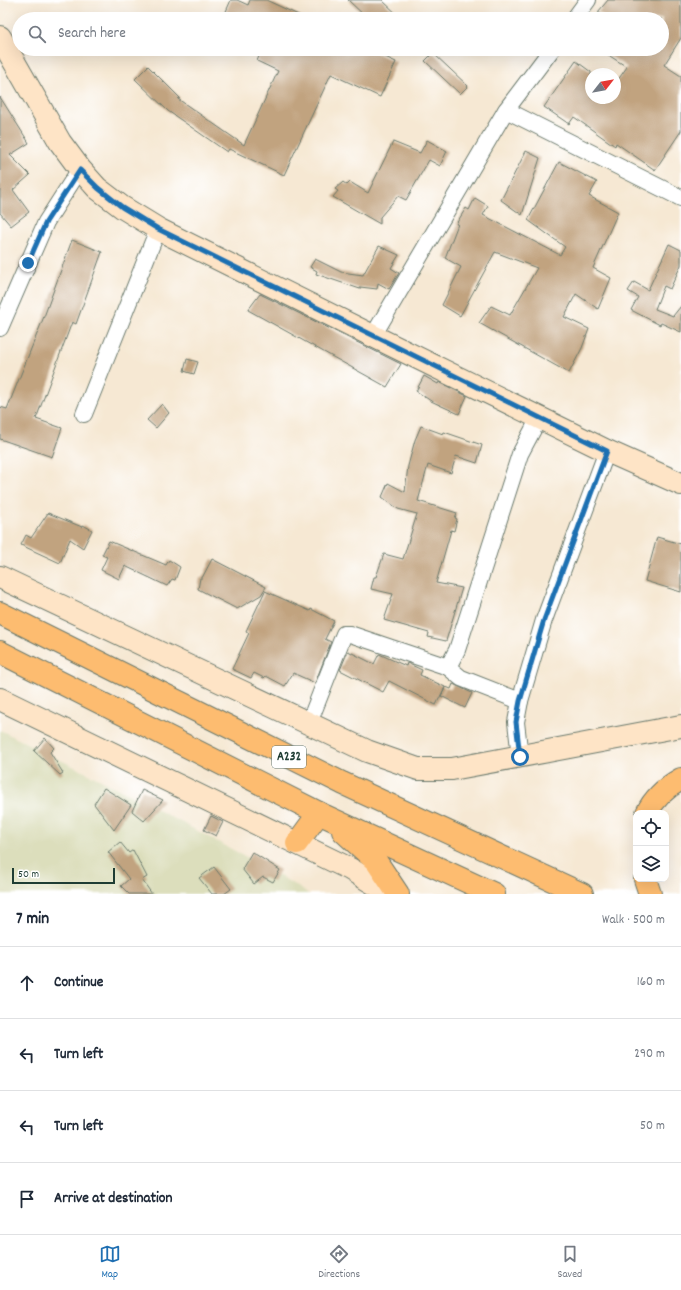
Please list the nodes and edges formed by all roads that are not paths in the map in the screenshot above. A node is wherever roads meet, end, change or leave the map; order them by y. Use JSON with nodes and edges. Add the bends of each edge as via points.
{"nodes":[{"id":1,"x":588,"y":0,"type":"edge"},
{"id":2,"x":579,"y":12,"type":"edge"},
{"id":3,"x":0,"y":37,"type":"edge"},
{"id":4,"x":547,"y":56,"type":"edge"},
{"id":5,"x":506,"y":110,"type":"junction"},
{"id":6,"x":80,"y":170,"type":"junction"},
{"id":7,"x":681,"y":198,"type":"edge"},
{"id":8,"x":158,"y":229,"type":"junction"},
{"id":9,"x":0,"y":328,"type":"edge"},
{"id":10,"x":373,"y":336,"type":"junction"},
{"id":11,"x":84,"y":414,"type":"dead end"},
{"id":12,"x":539,"y":418,"type":"junction"},
{"id":13,"x":607,"y":451,"type":"junction"},
{"id":14,"x":681,"y":484,"type":"edge"},
{"id":15,"x":0,"y":577,"type":"edge"},
{"id":16,"x":0,"y":613,"type":"edge"},
{"id":17,"x":0,"y":652,"type":"edge"},
{"id":18,"x":448,"y":667,"type":"junction"},
{"id":19,"x":0,"y":699,"type":"edge"},
{"id":20,"x":520,"y":701,"type":"junction"},
{"id":21,"x":309,"y":723,"type":"junction"},
{"id":22,"x":681,"y":726,"type":"edge"},
{"id":23,"x":520,"y":757,"type":"junction"},
{"id":24,"x":681,"y":779,"type":"edge"},
{"id":25,"x":648,"y":810,"type":"edge"},
{"id":26,"x":322,"y":814,"type":"junction"},
{"id":27,"x":297,"y":843,"type":"junction"},
{"id":28,"x":646,"y":882,"type":"edge"},
{"id":29,"x":390,"y":894,"type":"edge"},
{"id":30,"x":398,"y":894,"type":"edge"},
{"id":31,"x":494,"y":894,"type":"edge"},
{"id":32,"x":582,"y":894,"type":"edge"},
{"id":33,"x":650,"y":894,"type":"edge"}],
"edges":[{"from":1,"to":2,"type":"street"},
{"from":3,"to":6,"type":"main road","via":[[60,142]]},
{"from":4,"to":5,"type":"street"},
{"from":5,"to":7,"type":"street"},
{"from":5,"to":10,"type":"street"},
{"from":6,"to":8,"type":"main road","via":[[122,207]]},
{"from":6,"to":9,"type":"street","via":[[46,222]]},
{"from":8,"to":10,"type":"main road"},
{"from":8,"to":11,"type":"street"},
{"from":10,"to":12,"type":"main road"},
{"from":12,"to":13,"type":"main road"},
{"from":12,"to":18,"type":"street","via":[[520,454],[457,650]]},
{"from":13,"to":14,"type":"main road"},
{"from":13,"to":20,"type":"street","via":[[544,620]]},
{"from":15,"to":21,"type":"main road"},
{"from":16,"to":32,"type":"highway","number":"A232","via":[[342,783]]},
{"from":17,"to":26,"type":"highway","number":"A232"},
{"from":18,"to":20,"type":"street","via":[[462,678]]},
{"from":18,"to":21,"type":"street","via":[[344,634]]},
{"from":19,"to":27,"type":"main road"},
{"from":20,"to":23,"type":"street","via":[[516,722]]},
{"from":21,"to":23,"type":"main road","via":[[367,751],[418,769],[452,769]]},
{"from":22,"to":23,"type":"main road"},
{"from":24,"to":25,"type":"highway","via":[[664,791]]},
{"from":26,"to":27,"type":"highway"},
{"from":26,"to":30,"type":"highway","via":[[376,861]]},
{"from":26,"to":31,"type":"highway","number":"A232"},
{"from":27,"to":29,"type":"main road","via":[[350,869]]},
{"from":28,"to":33,"type":"highway"}]}
